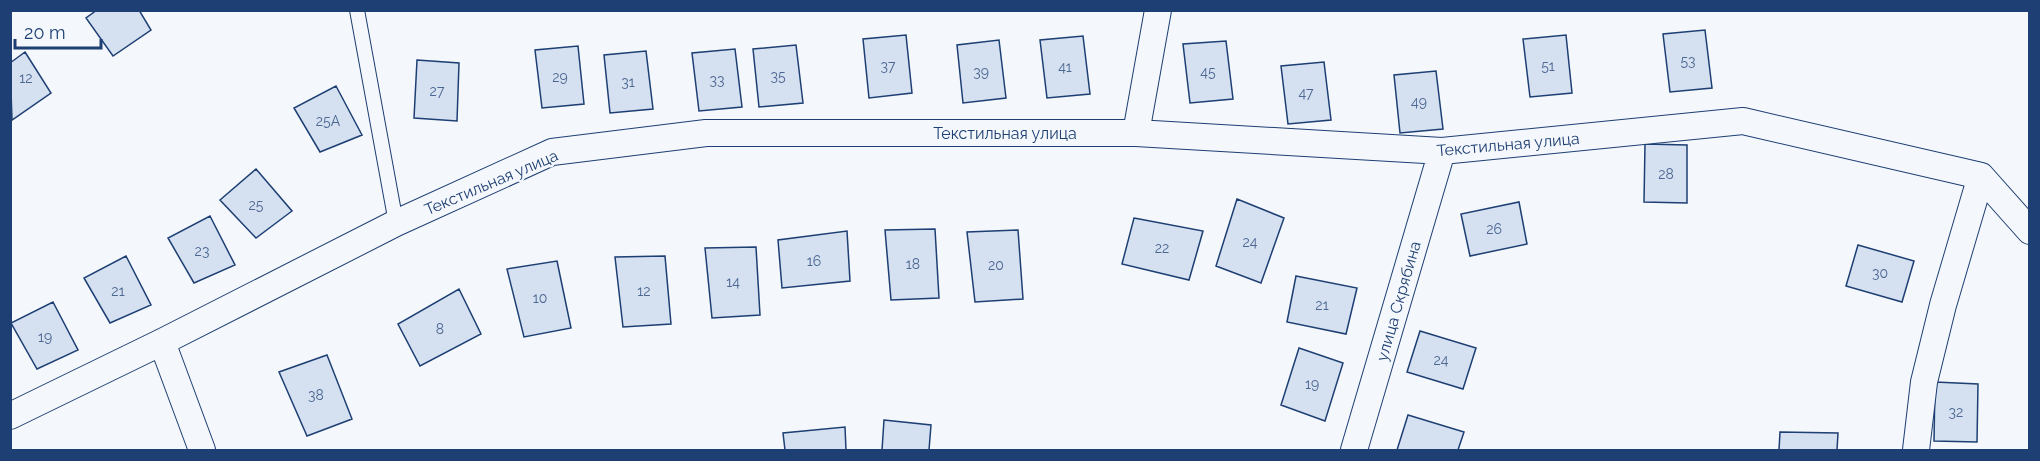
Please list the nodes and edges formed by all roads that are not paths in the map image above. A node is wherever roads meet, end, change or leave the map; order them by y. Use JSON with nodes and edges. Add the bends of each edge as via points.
{"nodes":[{"id":1,"x":357,"y":10,"type":"edge"},
{"id":2,"x":1158,"y":10,"type":"edge"},
{"id":3,"x":1136,"y":133,"type":"junction"},
{"id":4,"x":1442,"y":151,"type":"junction"},
{"id":5,"x":1981,"y":176,"type":"junction"},
{"id":6,"x":396,"y":223,"type":"junction"},
{"id":7,"x":2030,"y":231,"type":"edge"},
{"id":8,"x":162,"y":342,"type":"junction"},
{"id":9,"x":10,"y":416,"type":"edge"},
{"id":10,"x":202,"y":450,"type":"edge"},
{"id":11,"x":1354,"y":450,"type":"edge"},
{"id":12,"x":1916,"y":450,"type":"edge"}],
"edges":[{"from":1,"to":6,"type":"lane"},
{"from":2,"to":3,"type":"street"},
{"from":3,"to":4,"type":"street","name":"Текстильная улица"},
{"from":3,"to":6,"type":"street","name":"Текстильная улица","via":[[706,133],[552,152]]},
{"from":4,"to":5,"type":"street","name":"Текстильная улица","via":[[1743,121]]},
{"from":4,"to":11,"type":"street","name":"улица Скрябина"},
{"from":5,"to":7,"type":"street"},
{"from":5,"to":12,"type":"street","via":[[1924,382]]},
{"from":6,"to":8,"type":"street","name":"Текстильная улица"},
{"from":8,"to":9,"type":"street","name":"Текстильная улица"},
{"from":8,"to":10,"type":"street"}]}
